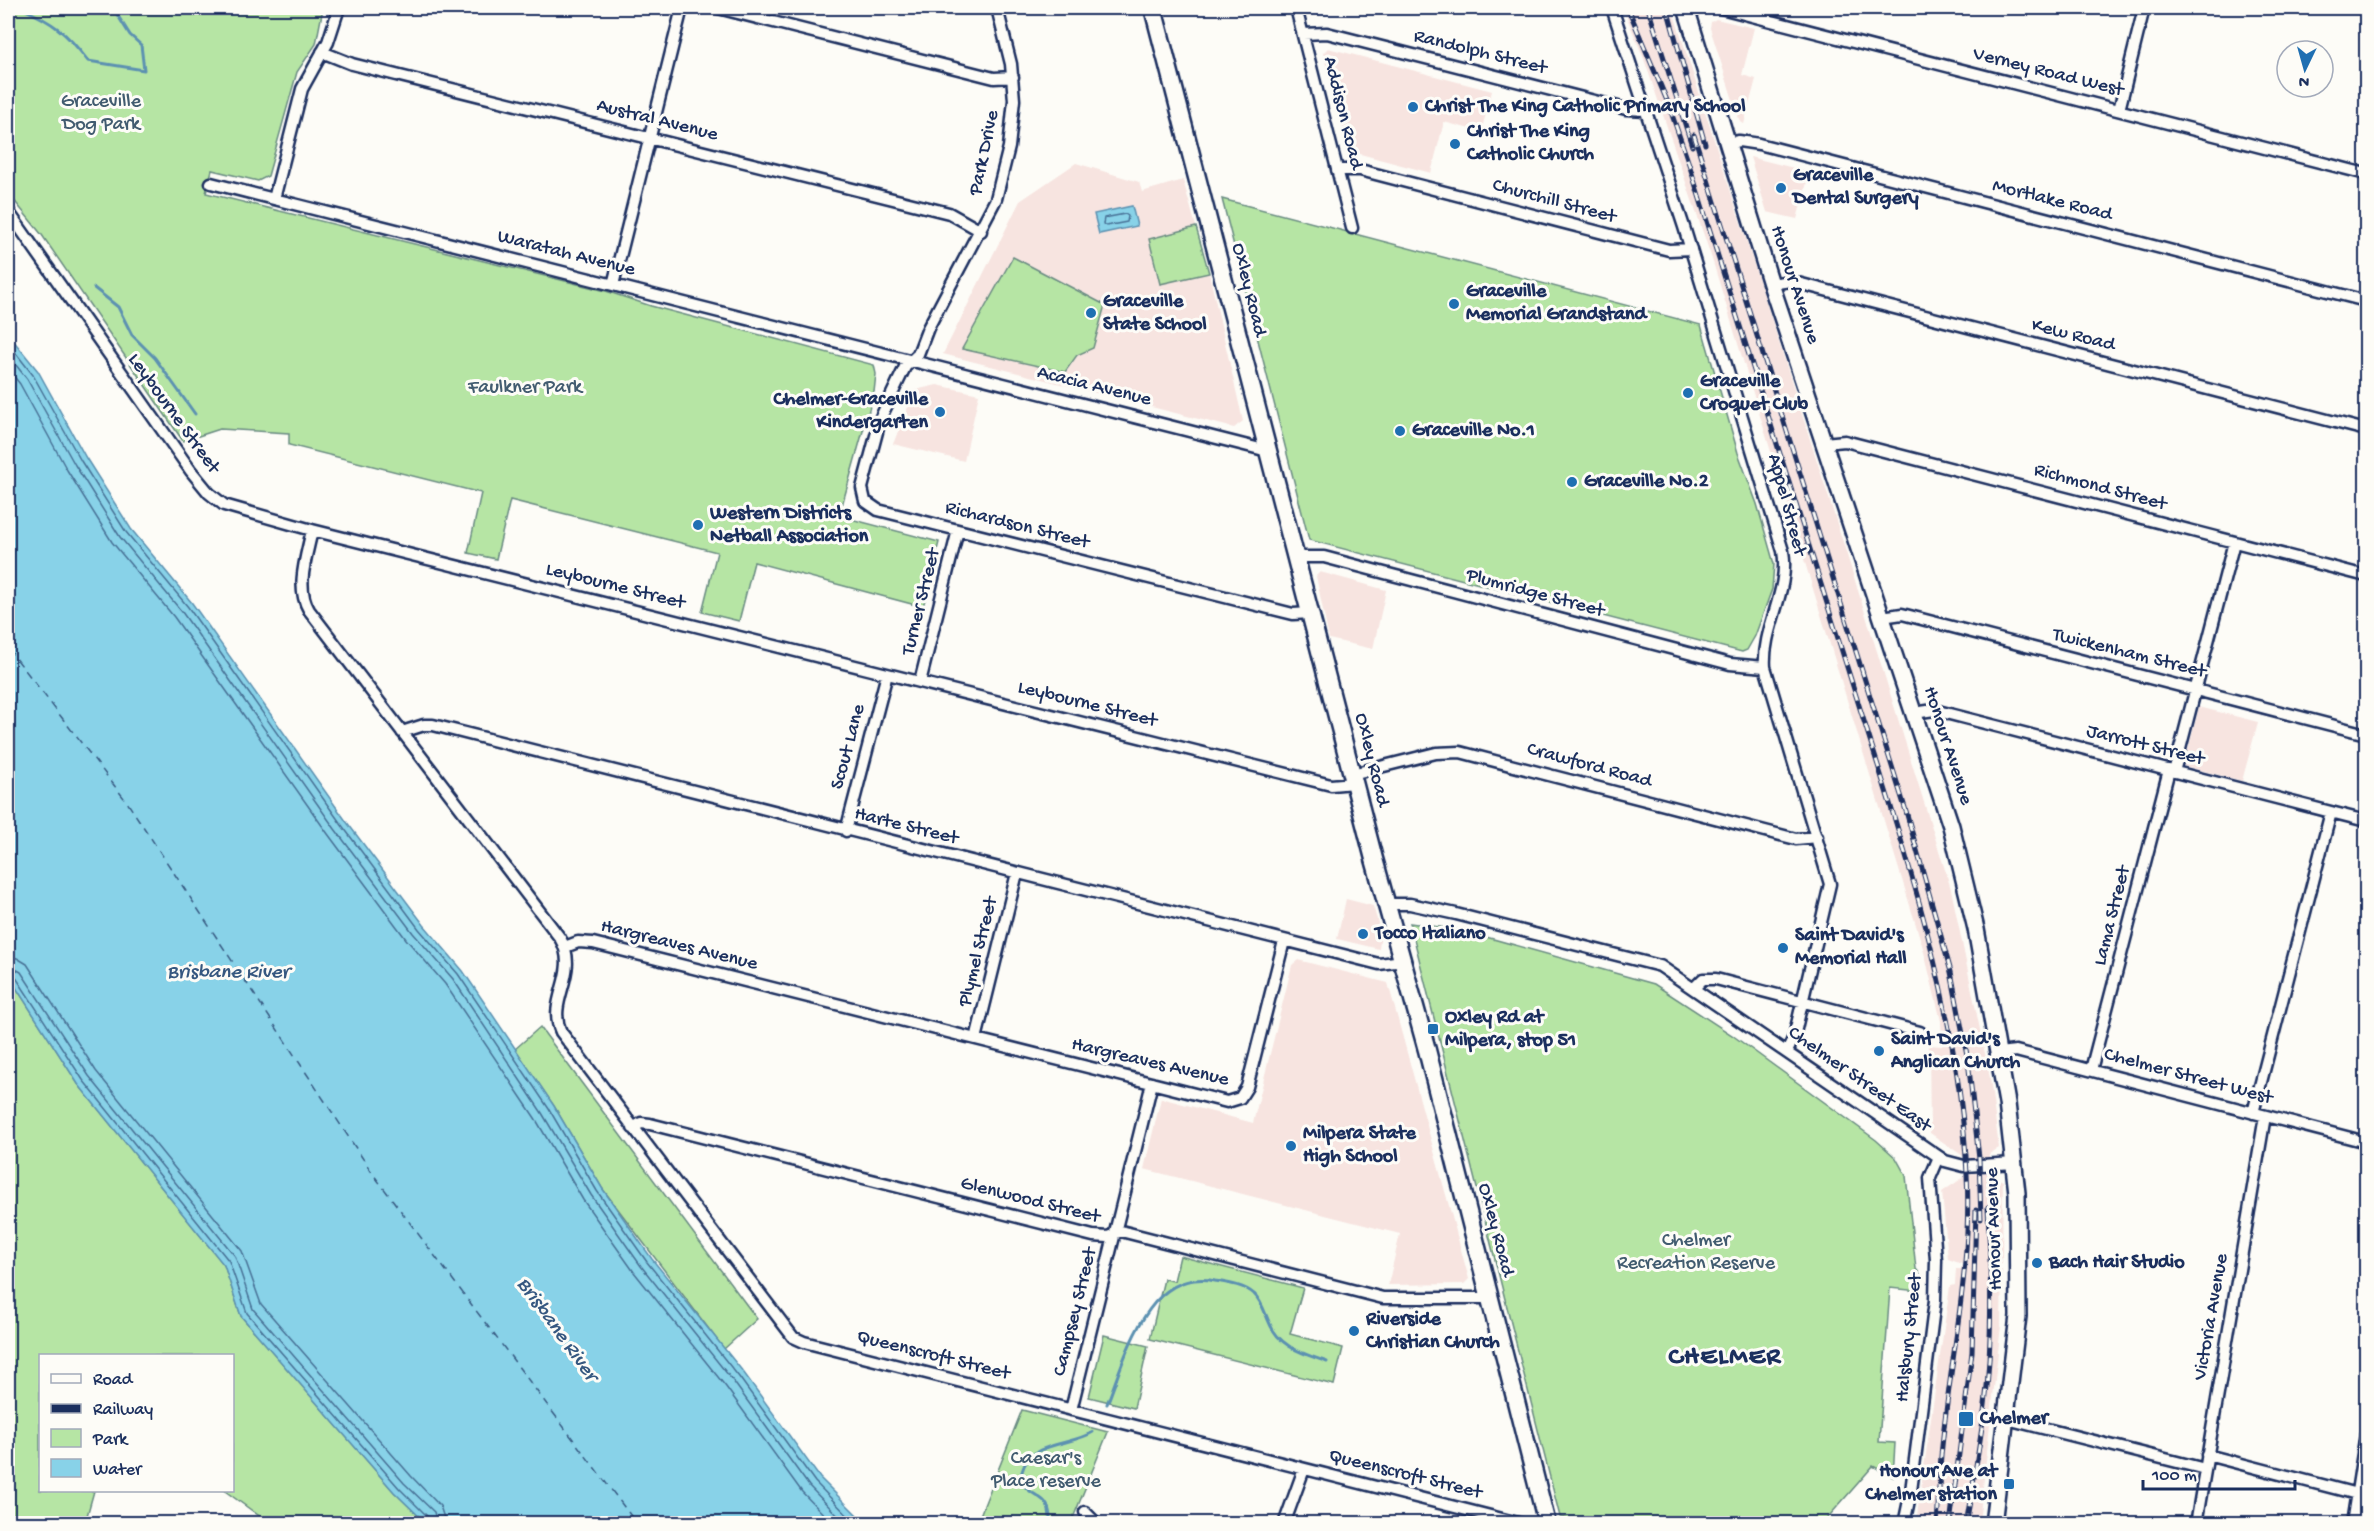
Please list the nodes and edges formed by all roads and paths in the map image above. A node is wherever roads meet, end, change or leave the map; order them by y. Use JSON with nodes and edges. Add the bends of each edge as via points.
{"nodes":[{"id":1,"x":339,"y":8,"type":"edge"},
{"id":2,"x":682,"y":8,"type":"edge"},
{"id":3,"x":718,"y":8,"type":"edge"},
{"id":4,"x":997,"y":8,"type":"edge"},
{"id":5,"x":1153,"y":8,"type":"edge"},
{"id":6,"x":1296,"y":8,"type":"edge"},
{"id":7,"x":1612,"y":8,"type":"edge"},
{"id":8,"x":1692,"y":8,"type":"edge"},
{"id":9,"x":1721,"y":8,"type":"edge"},
{"id":10,"x":2144,"y":8,"type":"edge"},
{"id":11,"x":1303,"y":34,"type":"junction"},
{"id":12,"x":322,"y":52,"type":"junction"},
{"id":13,"x":1013,"y":77,"type":"junction"},
{"id":14,"x":1648,"y":110,"type":"junction"},
{"id":15,"x":2119,"y":110,"type":"junction"},
{"id":16,"x":650,"y":138,"type":"junction"},
{"id":17,"x":1728,"y":143,"type":"junction"},
{"id":18,"x":1337,"y":170,"type":"junction"},
{"id":19,"x":2367,"y":174,"type":"edge"},
{"id":20,"x":211,"y":183,"type":"dead end"},
{"id":21,"x":274,"y":199,"type":"junction"},
{"id":22,"x":8,"y":211,"type":"edge"},
{"id":23,"x":1352,"y":228,"type":"dead end"},
{"id":24,"x":981,"y":231,"type":"junction"},
{"id":25,"x":1691,"y":249,"type":"junction"},
{"id":26,"x":1771,"y":284,"type":"junction"},
{"id":27,"x":613,"y":285,"type":"junction"},
{"id":28,"x":2367,"y":301,"type":"edge"},
{"id":29,"x":912,"y":360,"type":"junction"},
{"id":30,"x":2367,"y":430,"type":"edge"},
{"id":31,"x":1824,"y":443,"type":"junction"},
{"id":32,"x":1268,"y":451,"type":"junction"},
{"id":33,"x":312,"y":530,"type":"junction"},
{"id":34,"x":958,"y":530,"type":"junction"},
{"id":35,"x":2234,"y":542,"type":"junction"},
{"id":36,"x":1297,"y":557,"type":"junction"},
{"id":37,"x":2367,"y":576,"type":"edge"},
{"id":38,"x":1311,"y":613,"type":"junction"},
{"id":39,"x":1882,"y":617,"type":"junction"},
{"id":40,"x":1765,"y":667,"type":"junction"},
{"id":41,"x":887,"y":674,"type":"junction"},
{"id":42,"x":920,"y":682,"type":"junction"},
{"id":43,"x":2195,"y":690,"type":"junction"},
{"id":44,"x":1914,"y":713,"type":"junction"},
{"id":45,"x":402,"y":732,"type":"junction"},
{"id":46,"x":2367,"y":734,"type":"edge"},
{"id":47,"x":2171,"y":771,"type":"junction"},
{"id":48,"x":1353,"y":779,"type":"junction"},
{"id":49,"x":2331,"y":812,"type":"junction"},
{"id":50,"x":2367,"y":821,"type":"edge"},
{"id":51,"x":846,"y":831,"type":"junction"},
{"id":52,"x":1817,"y":837,"type":"junction"},
{"id":53,"x":1017,"y":873,"type":"junction"},
{"id":54,"x":1386,"y":904,"type":"junction"},
{"id":55,"x":1284,"y":940,"type":"junction"},
{"id":56,"x":565,"y":947,"type":"junction"},
{"id":57,"x":1402,"y":961,"type":"junction"},
{"id":58,"x":1694,"y":988,"type":"junction"},
{"id":59,"x":1803,"y":1002,"type":"junction"},
{"id":60,"x":1920,"y":1032,"type":"dead end"},
{"id":61,"x":976,"y":1039,"type":"junction"},
{"id":62,"x":1787,"y":1052,"type":"junction"},
{"id":63,"x":2000,"y":1053,"type":"junction"},
{"id":64,"x":2091,"y":1070,"type":"junction"},
{"id":65,"x":1152,"y":1083,"type":"junction"},
{"id":66,"x":2253,"y":1113,"type":"junction"},
{"id":67,"x":2265,"y":1116,"type":"junction"},
{"id":68,"x":633,"y":1128,"type":"junction"},
{"id":69,"x":2367,"y":1142,"type":"edge"},
{"id":70,"x":1939,"y":1157,"type":"junction"},
{"id":71,"x":2015,"y":1163,"type":"junction"},
{"id":72,"x":1114,"y":1234,"type":"junction"},
{"id":73,"x":1491,"y":1298,"type":"junction"},
{"id":74,"x":1071,"y":1410,"type":"junction"},
{"id":75,"x":2007,"y":1419,"type":"junction"},
{"id":76,"x":2367,"y":1434,"type":"edge"},
{"id":77,"x":2207,"y":1455,"type":"junction"},
{"id":78,"x":1304,"y":1469,"type":"junction"},
{"id":79,"x":2205,"y":1470,"type":"junction"},
{"id":80,"x":2357,"y":1494,"type":"junction"},
{"id":81,"x":1085,"y":1512,"type":"dead end"},
{"id":82,"x":1097,"y":1524,"type":"edge"},
{"id":83,"x":1284,"y":1524,"type":"edge"},
{"id":84,"x":1522,"y":1524,"type":"edge"},
{"id":85,"x":1547,"y":1524,"type":"edge"},
{"id":86,"x":1904,"y":1524,"type":"edge"},
{"id":87,"x":1993,"y":1524,"type":"edge"},
{"id":88,"x":2196,"y":1524,"type":"edge"},
{"id":89,"x":2352,"y":1524,"type":"edge"}],
"edges":[{"from":1,"to":12,"type":"street"},
{"from":2,"to":16,"type":"street"},
{"from":3,"to":13,"type":"street","via":[[994,78]]},
{"from":4,"to":13,"type":"street","name":"Park Drive"},
{"from":5,"to":32,"type":"main road","name":"Oxley Road"},
{"from":6,"to":11,"type":"street","name":"Addison Road"},
{"from":7,"to":14,"type":"street","name":"Appel Street"},
{"from":8,"to":17,"type":"main road","name":"Honour Avenue"},
{"from":9,"to":15,"type":"street","name":"Verney Road West"},
{"from":10,"to":15,"type":"street"},
{"from":11,"to":14,"type":"street","name":"Randolph Street","via":[[1327,33],[1626,110]]},
{"from":11,"to":18,"type":"street","name":"Addison Road"},
{"from":12,"to":16,"type":"street","name":"Austral Avenue","via":[[352,63]]},
{"from":12,"to":21,"type":"street","via":[[302,89]]},
{"from":13,"to":24,"type":"street","name":"Park Drive","via":[[1014,115],[1009,147],[996,199]]},
{"from":14,"to":25,"type":"street","name":"Appel Street"},
{"from":15,"to":19,"type":"street","name":"Verney Road West"},
{"from":16,"to":24,"type":"street","name":"Austral Avenue","via":[[949,213]]},
{"from":16,"to":27,"type":"street"},
{"from":17,"to":26,"type":"main road","name":"Honour Avenue"},
{"from":17,"to":28,"type":"street","name":"Mortlake Road","via":[[1759,144]]},
{"from":18,"to":23,"type":"street","name":"Addison Road"},
{"from":18,"to":25,"type":"street","name":"Churchill Street","via":[[1360,170],[1669,250]]},
{"from":20,"to":21,"type":"street","name":"Waratah Avenue"},
{"from":21,"to":27,"type":"street","name":"Waratah Avenue"},
{"from":22,"to":33,"type":"street","name":"Leybourne Street","via":[[209,493],[228,507]]},
{"from":24,"to":29,"type":"street","name":"Park Drive"},
{"from":25,"to":40,"type":"street","name":"Appel Street","via":[[1784,559]]},
{"from":26,"to":30,"type":"street","name":"Kew Road","via":[[1790,281]]},
{"from":26,"to":31,"type":"main road","name":"Honour Avenue"},
{"from":27,"to":29,"type":"street","name":"Waratah Avenue"},
{"from":29,"to":32,"type":"street","name":"Acacia Avenue"},
{"from":29,"to":34,"type":"street","name":"Richardson Street","via":[[881,417],[863,497],[878,510]]},
{"from":31,"to":35,"type":"street","name":"Richmond Street","via":[[1845,441]]},
{"from":31,"to":39,"type":"main road","name":"Honour Avenue"},
{"from":32,"to":36,"type":"main road","name":"Oxley Road"},
{"from":33,"to":41,"type":"street","name":"Leybourne Street"},
{"from":33,"to":45,"type":"street","via":[[302,582],[304,601]]},
{"from":34,"to":38,"type":"street","name":"Richardson Street","via":[[1293,614]]},
{"from":34,"to":42,"type":"street","name":"Turner Street"},
{"from":35,"to":37,"type":"street","name":"Richmond Street"},
{"from":35,"to":43,"type":"street","name":"Lama Street"},
{"from":36,"to":38,"type":"main road","name":"Oxley Road"},
{"from":36,"to":40,"type":"street","name":"Plumridge Street","via":[[1324,556],[1730,664]]},
{"from":38,"to":48,"type":"main road","name":"Oxley Road"},
{"from":39,"to":43,"type":"street","name":"Twickenham Street","via":[[1902,614]]},
{"from":39,"to":44,"type":"main road","name":"Honour Avenue"},
{"from":40,"to":52,"type":"street","name":"Appel Street"},
{"from":41,"to":42,"type":"street","name":"Leybourne Street"},
{"from":41,"to":51,"type":"street","name":"Scout Lane"},
{"from":42,"to":48,"type":"street","name":"Leybourne Street","via":[[1331,785]]},
{"from":43,"to":46,"type":"street","name":"Twickenham Street"},
{"from":43,"to":47,"type":"street","name":"Lama Street"},
{"from":44,"to":47,"type":"street","name":"Jarrott Street","via":[[1934,710]]},
{"from":44,"to":63,"type":"main road","name":"Honour Avenue","via":[[1966,881]]},
{"from":45,"to":51,"type":"street","name":"Harte Street","via":[[433,726]]},
{"from":45,"to":56,"type":"street"},
{"from":47,"to":49,"type":"street","name":"Jarrott Street"},
{"from":47,"to":64,"type":"street","name":"Lama Street"},
{"from":48,"to":52,"type":"street","name":"Crawford Road","via":[[1453,751],[1796,839]]},
{"from":48,"to":54,"type":"main road","name":"Oxley Road"},
{"from":49,"to":50,"type":"street","name":"Jarrott Street"},
{"from":49,"to":66,"type":"street"},
{"from":51,"to":53,"type":"street","name":"Harte Street"},
{"from":52,"to":59,"type":"street","name":"Appel Street","via":[[1830,891]]},
{"from":53,"to":55,"type":"street","name":"Harte Street"},
{"from":53,"to":61,"type":"street","name":"Plymel Street"},
{"from":54,"to":57,"type":"main road","name":"Oxley Road"},
{"from":54,"to":58,"type":"street","name":"Chelmer Street East","via":[[1410,904],[1456,914],[1652,964]]},
{"from":55,"to":57,"type":"street","name":"Harte Street","via":[[1384,965]]},
{"from":55,"to":65,"type":"street","name":"Hargreaves Avenue","via":[[1249,1081],[1240,1098],[1221,1101]]},
{"from":56,"to":61,"type":"street","name":"Hargreaves Avenue","via":[[578,942],[593,943]]},
{"from":56,"to":68,"type":"street","name":"Queenscroft Street","via":[[568,965],[557,1013],[558,1026]]},
{"from":57,"to":73,"type":"main road","name":"Oxley Road"},
{"from":58,"to":59,"type":"street","name":"Chelmer Street East","via":[[1701,979],[1708,978]]},
{"from":58,"to":62,"type":"street","name":"Chelmer Street East"},
{"from":59,"to":60,"type":"street","name":"Chelmer Street East"},
{"from":59,"to":62,"type":"street","name":"Appel Street"},
{"from":61,"to":65,"type":"street","name":"Hargreaves Avenue"},
{"from":62,"to":70,"type":"street","name":"Chelmer Street East"},
{"from":63,"to":64,"type":"street","name":"Chelmer Street West","via":[[2014,1050]]},
{"from":63,"to":71,"type":"main road","name":"Honour Avenue"},
{"from":64,"to":66,"type":"street","name":"Chelmer Street West"},
{"from":65,"to":72,"type":"street","name":"Campsey Street"},
{"from":66,"to":67,"type":"street","name":"Chelmer Street West"},
{"from":67,"to":69,"type":"street","name":"Chelmer Street West"},
{"from":67,"to":77,"type":"street","name":"Victoria Avenue"},
{"from":68,"to":72,"type":"street","name":"Glenwood Street","via":[[641,1123],[650,1124],[1094,1236],[1105,1238]]},
{"from":68,"to":74,"type":"street","name":"Queenscroft Street","via":[[796,1339]]},
{"from":70,"to":71,"type":"street","name":"Chelmer Street East","via":[[1959,1166]]},
{"from":70,"to":86,"type":"street","name":"Halsbury Street","via":[[1930,1178],[1935,1300]]},
{"from":71,"to":75,"type":"main road","name":"Honour Avenue","via":[[2018,1316]]},
{"from":72,"to":73,"type":"street","name":"Glenwood Street","via":[[1121,1232],[1383,1298]]},
{"from":72,"to":74,"type":"street","name":"Campsey Street"},
{"from":73,"to":85,"type":"main road","name":"Oxley Road"},
{"from":74,"to":78,"type":"street","name":"Queenscroft Street"},
{"from":75,"to":79,"type":"street"},
{"from":75,"to":87,"type":"main road","name":"Honour Avenue"},
{"from":76,"to":80,"type":"street"},
{"from":77,"to":79,"type":"street","name":"Victoria Avenue"},
{"from":77,"to":80,"type":"street"},
{"from":78,"to":83,"type":"street"},
{"from":78,"to":84,"type":"street","name":"Queenscroft Street"},
{"from":79,"to":88,"type":"street","name":"Victoria Avenue"},
{"from":80,"to":89,"type":"street"},
{"from":81,"to":82,"type":"street"}]}
